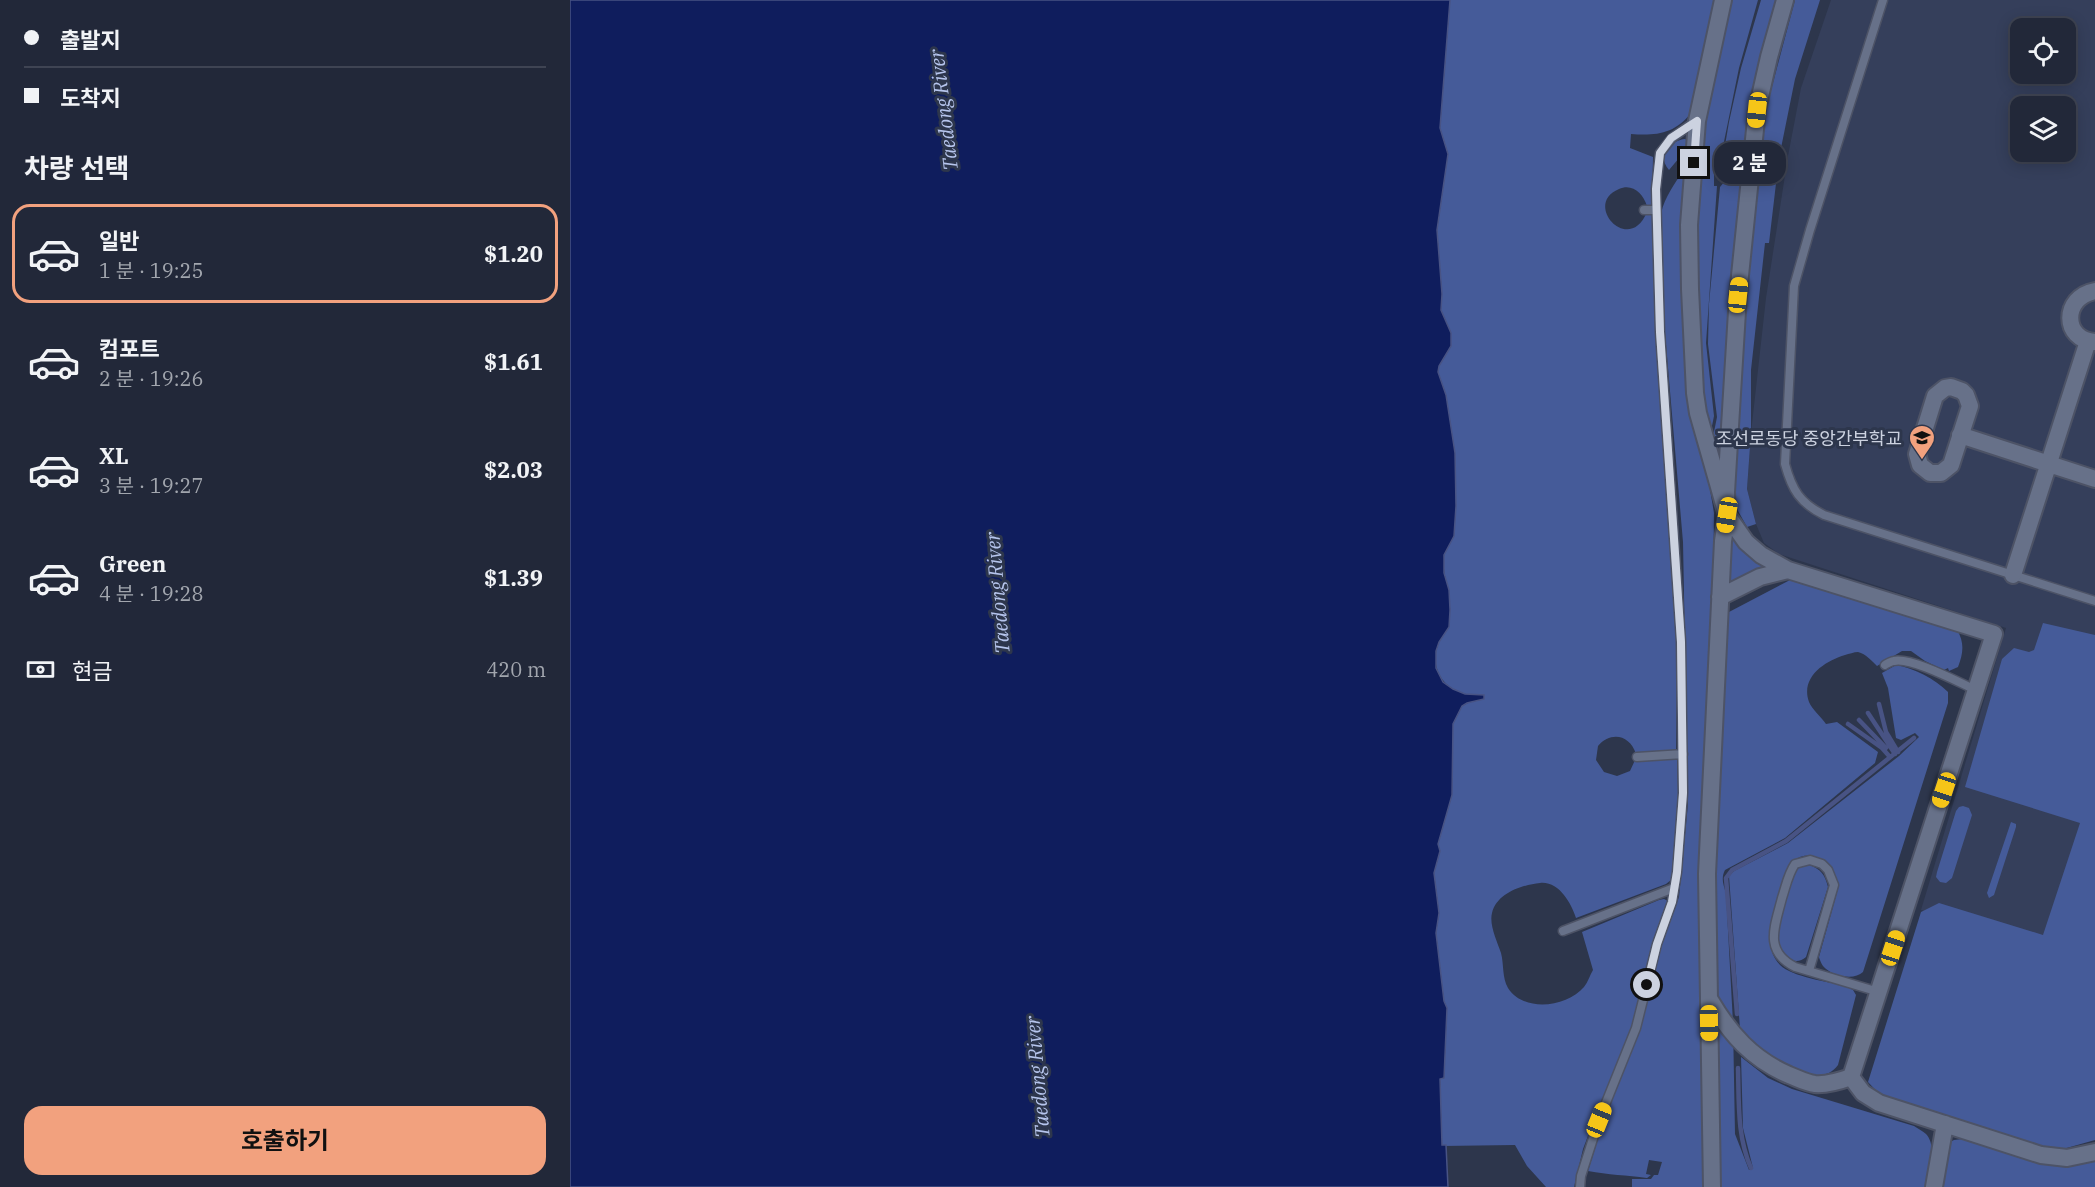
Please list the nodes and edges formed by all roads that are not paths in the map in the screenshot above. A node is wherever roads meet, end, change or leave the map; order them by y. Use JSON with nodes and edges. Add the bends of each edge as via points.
{"nodes":[{"id":1,"x":1724,"y":0,"type":"edge"},
{"id":2,"x":1785,"y":0,"type":"edge"},
{"id":3,"x":1883,"y":0,"type":"edge"},
{"id":4,"x":1697,"y":121,"type":"junction"},
{"id":5,"x":1644,"y":210,"type":"dead end"},
{"id":6,"x":1656,"y":210,"type":"junction"},
{"id":7,"x":2095,"y":291,"type":"edge"},
{"id":8,"x":2091,"y":342,"type":"edge"},
{"id":9,"x":1960,"y":435,"type":"junction"},
{"id":10,"x":2049,"y":464,"type":"junction"},
{"id":11,"x":2095,"y":478,"type":"edge"},
{"id":12,"x":1727,"y":515,"type":"junction"},
{"id":13,"x":1788,"y":570,"type":"junction"},
{"id":14,"x":2013,"y":575,"type":"junction"},
{"id":15,"x":1720,"y":597,"type":"junction"},
{"id":16,"x":2095,"y":602,"type":"edge"},
{"id":17,"x":1885,"y":665,"type":"dead end"},
{"id":18,"x":1976,"y":690,"type":"junction"},
{"id":19,"x":1683,"y":754,"type":"junction"},
{"id":20,"x":1637,"y":757,"type":"dead end"},
{"id":21,"x":1674,"y":888,"type":"junction"},
{"id":22,"x":1563,"y":931,"type":"dead end"},
{"id":23,"x":1809,"y":971,"type":"junction"},
{"id":24,"x":1879,"y":992,"type":"junction"},
{"id":25,"x":1709,"y":999,"type":"junction"},
{"id":26,"x":1851,"y":1077,"type":"junction"},
{"id":27,"x":1815,"y":1084,"type":"junction"},
{"id":28,"x":1879,"y":1103,"type":"junction"},
{"id":29,"x":1945,"y":1124,"type":"junction"},
{"id":30,"x":2095,"y":1152,"type":"edge"},
{"id":31,"x":1580,"y":1187,"type":"edge"},
{"id":32,"x":1712,"y":1187,"type":"edge"},
{"id":33,"x":1934,"y":1187,"type":"edge"}],
"edges":[{"from":1,"to":4,"type":"street"},
{"from":2,"to":12,"type":"street","via":[[1757,110],[1738,295]]},
{"from":3,"to":14,"type":"lane","via":[[1796,276],[1785,464],[1789,482],[1798,497],[1824,515]]},
{"from":4,"to":6,"type":"lane","via":[[1671,138],[1660,153]]},
{"from":4,"to":12,"type":"street","via":[[1689,225],[1693,364],[1698,413]]},
{"from":5,"to":6,"type":"lane"},
{"from":6,"to":19,"type":"lane","via":[[1660,332],[1681,642]]},
{"from":7,"to":8,"type":"street","via":[[2080,296],[2070,310],[2076,334]]},
{"from":8,"to":10,"type":"street"},
{"from":9,"to":9,"type":"street","via":[[1969,400],[1962,390],[1945,388],[1935,396],[1917,454],[1920,465],[1930,473],[1947,470]]},
{"from":9,"to":10,"type":"street"},
{"from":10,"to":11,"type":"street"},
{"from":10,"to":14,"type":"street"},
{"from":12,"to":13,"type":"street","via":[[1753,549]]},
{"from":12,"to":15,"type":"street"},
{"from":13,"to":15,"type":"street","via":[[1760,577]]},
{"from":13,"to":18,"type":"street","via":[[1994,634]]},
{"from":14,"to":16,"type":"lane"},
{"from":15,"to":25,"type":"street","via":[[1707,874]]},
{"from":17,"to":18,"type":"lane","via":[[1904,661]]},
{"from":18,"to":24,"type":"street"},
{"from":19,"to":20,"type":"lane"},
{"from":19,"to":21,"type":"lane"},
{"from":21,"to":22,"type":"lane"},
{"from":21,"to":31,"type":"lane","via":[[1636,1028],[1599,1120]]},
{"from":23,"to":23,"type":"lane","via":[[1785,962],[1778,955],[1772,935],[1789,874],[1795,864],[1810,860],[1828,870],[1834,885]]},
{"from":23,"to":24,"type":"lane"},
{"from":24,"to":26,"type":"street"},
{"from":25,"to":27,"type":"street","via":[[1735,1038],[1757,1058]]},
{"from":25,"to":32,"type":"street"},
{"from":26,"to":27,"type":"street"},
{"from":26,"to":28,"type":"street","via":[[1863,1093]]},
{"from":27,"to":28,"type":"street"},
{"from":28,"to":29,"type":"street"},
{"from":29,"to":30,"type":"street","via":[[2041,1155],[2067,1158]]},
{"from":29,"to":33,"type":"street"}]}
